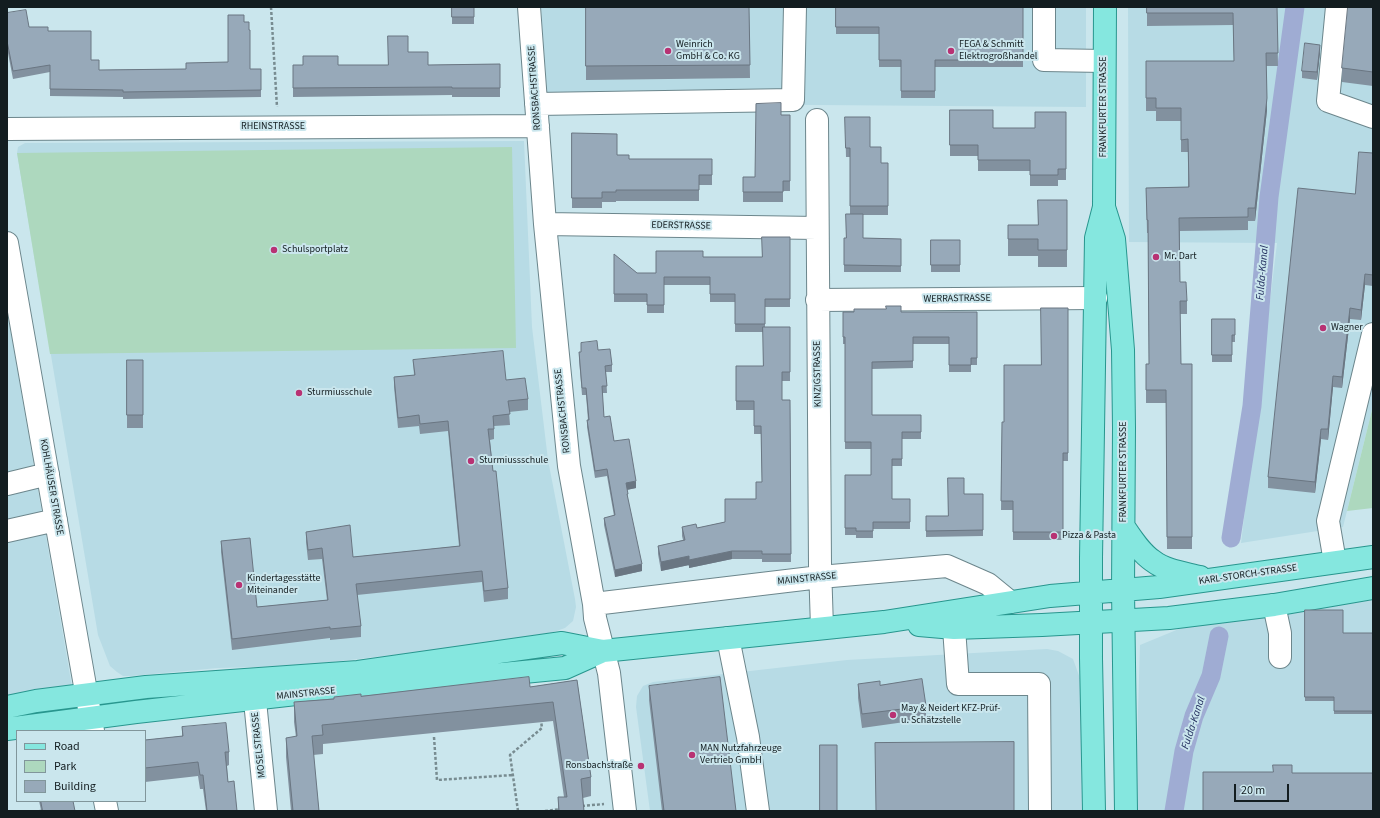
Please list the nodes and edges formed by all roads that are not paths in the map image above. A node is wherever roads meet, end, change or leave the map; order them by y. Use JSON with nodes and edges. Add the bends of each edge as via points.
{"nodes":[{"id":1,"x":529,"y":7,"type":"edge"},
{"id":2,"x":795,"y":7,"type":"edge"},
{"id":3,"x":1044,"y":7,"type":"edge"},
{"id":4,"x":1105,"y":7,"type":"edge"},
{"id":5,"x":1337,"y":7,"type":"edge"},
{"id":6,"x":1104,"y":61,"type":"junction"},
{"id":7,"x":536,"y":104,"type":"junction"},
{"id":8,"x":1373,"y":116,"type":"edge"},
{"id":9,"x":817,"y":120,"type":"dead end"},
{"id":10,"x":538,"y":126,"type":"junction"},
{"id":11,"x":7,"y":129,"type":"edge"},
{"id":12,"x":1104,"y":207,"type":"junction"},
{"id":13,"x":544,"y":224,"type":"junction"},
{"id":14,"x":817,"y":228,"type":"junction"},
{"id":15,"x":7,"y":243,"type":"edge"},
{"id":16,"x":12,"y":297,"type":"edge"},
{"id":17,"x":1096,"y":298,"type":"junction"},
{"id":18,"x":817,"y":300,"type":"junction"},
{"id":19,"x":1373,"y":334,"type":"edge"},
{"id":20,"x":16,"y":340,"type":"edge"},
{"id":21,"x":48,"y":474,"type":"junction"},
{"id":22,"x":7,"y":484,"type":"edge"},
{"id":23,"x":56,"y":520,"type":"junction"},
{"id":24,"x":1124,"y":528,"type":"junction"},
{"id":25,"x":7,"y":531,"type":"edge"},
{"id":26,"x":1373,"y":557,"type":"edge"},
{"id":27,"x":1335,"y":562,"type":"junction"},
{"id":28,"x":820,"y":577,"type":"junction"},
{"id":29,"x":1213,"y":580,"type":"junction"},
{"id":30,"x":1373,"y":588,"type":"edge"},
{"id":31,"x":1123,"y":590,"type":"junction"},
{"id":32,"x":1091,"y":593,"type":"junction"},
{"id":33,"x":1010,"y":602,"type":"junction"},
{"id":34,"x":594,"y":604,"type":"junction"},
{"id":35,"x":1274,"y":605,"type":"junction"},
{"id":36,"x":1123,"y":621,"type":"junction"},
{"id":37,"x":884,"y":622,"type":"junction"},
{"id":38,"x":1091,"y":622,"type":"junction"},
{"id":39,"x":822,"y":628,"type":"junction"},
{"id":40,"x":954,"y":628,"type":"junction"},
{"id":41,"x":728,"y":638,"type":"junction"},
{"id":42,"x":602,"y":651,"type":"junction"},
{"id":43,"x":1280,"y":657,"type":"dead end"},
{"id":44,"x":253,"y":689,"type":"junction"},
{"id":45,"x":87,"y":694,"type":"junction"},
{"id":46,"x":7,"y":708,"type":"edge"},
{"id":47,"x":92,"y":724,"type":"edge"},
{"id":48,"x":7,"y":729,"type":"edge"},
{"id":49,"x":616,"y":807,"type":"edge"},
{"id":50,"x":266,"y":811,"type":"edge"},
{"id":51,"x":758,"y":811,"type":"edge"},
{"id":52,"x":1040,"y":811,"type":"edge"},
{"id":53,"x":1094,"y":811,"type":"edge"},
{"id":54,"x":1126,"y":811,"type":"edge"}],
"edges":[{"from":1,"to":7,"type":"street","name":"RONSBACHSTRASSE"},
{"from":2,"to":7,"type":"street","via":[[793,100]]},
{"from":3,"to":6,"type":"street","via":[[1044,60]]},
{"from":4,"to":6,"type":"main road","name":"FRANKFURTER STRASSE"},
{"from":5,"to":8,"type":"street","via":[[1328,101]]},
{"from":6,"to":12,"type":"main road","name":"FRANKFURTER STRASSE"},
{"from":7,"to":10,"type":"street","name":"RONSBACHSTRASSE"},
{"from":9,"to":14,"type":"street","name":"KINZIGSTRASSE"},
{"from":10,"to":11,"type":"street","name":"RHEINSTRASSE"},
{"from":10,"to":13,"type":"street","name":"RONSBACHSTRASSE"},
{"from":12,"to":17,"type":"main road","name":"FRANKFURTER STRASSE","via":[[1096,238]]},
{"from":12,"to":24,"type":"main road","name":"FRANKFURTER STRASSE","via":[[1114,239],[1123,350]]},
{"from":13,"to":14,"type":"street","name":"EDERSTRASSE"},
{"from":13,"to":34,"type":"street","name":"RONSBACHSTRASSE","via":[[568,466]]},
{"from":14,"to":18,"type":"street","name":"KINZIGSTRASSE"},
{"from":15,"to":16,"type":"street","name":"KOHLHÄUSER STRASSE"},
{"from":16,"to":20,"type":"street","name":"KOHLHÄUSER STRASSE"},
{"from":17,"to":18,"type":"street","name":"WERRASTRASSE"},
{"from":17,"to":32,"type":"main road","name":"FRANKFURTER STRASSE"},
{"from":18,"to":28,"type":"street","name":"KINZIGSTRASSE"},
{"from":19,"to":27,"type":"street","via":[[1328,521]]},
{"from":20,"to":21,"type":"street","name":"KOHLHÄUSER STRASSE"},
{"from":21,"to":22,"type":"street"},
{"from":21,"to":23,"type":"street","name":"KOHLHÄUSER STRASSE"},
{"from":23,"to":25,"type":"street"},
{"from":23,"to":45,"type":"street","name":"KOHLHÄUSER STRASSE"},
{"from":24,"to":29,"type":"main road","via":[[1153,561],[1172,570]]},
{"from":24,"to":31,"type":"main road","name":"FRANKFURTER STRASSE"},
{"from":26,"to":27,"type":"main road","name":"KARL-STORCH-STRASSE"},
{"from":27,"to":29,"type":"main road","name":"KARL-STORCH-STRASSE"},
{"from":28,"to":33,"type":"street","name":"MAINSTRASSE","via":[[947,566],[988,584]]},
{"from":28,"to":34,"type":"street","name":"MAINSTRASSE"},
{"from":28,"to":39,"type":"street","name":"KINZIGSTRASSE"},
{"from":29,"to":31,"type":"main road","name":"KARL-STORCH-STRASSE"},
{"from":30,"to":35,"type":"main road"},
{"from":31,"to":32,"type":"main road","name":"KARL-STORCH-STRASSE"},
{"from":31,"to":36,"type":"main road","name":"FRANKFURTER STRASSE"},
{"from":32,"to":33,"type":"main road","name":"MAINSTRASSE"},
{"from":32,"to":38,"type":"main road","name":"FRANKFURTER STRASSE"},
{"from":33,"to":37,"type":"main road","name":"MAINSTRASSE"},
{"from":34,"to":42,"type":"street","name":"RONSBACHSTRASSE"},
{"from":35,"to":36,"type":"main road"},
{"from":35,"to":43,"type":"street","via":[[1280,633]]},
{"from":36,"to":38,"type":"main road","name":"MAINSTRASSE"},
{"from":36,"to":54,"type":"main road","name":"FRANKFURTER STRASSE"},
{"from":37,"to":39,"type":"main road","name":"MAINSTRASSE"},
{"from":37,"to":40,"type":"main road","name":"MAINSTRASSE"},
{"from":38,"to":40,"type":"main road","name":"MAINSTRASSE"},
{"from":38,"to":53,"type":"main road","name":"FRANKFURTER STRASSE"},
{"from":39,"to":41,"type":"main road","name":"MAINSTRASSE"},
{"from":40,"to":52,"type":"street","via":[[958,684],[1039,684]]},
{"from":41,"to":42,"type":"main road","name":"MAINSTRASSE"},
{"from":41,"to":51,"type":"street","via":[[748,737]]},
{"from":42,"to":44,"type":"main road","name":"MAINSTRASSE","via":[[562,643]]},
{"from":42,"to":49,"type":"street","name":"RONSBACHSTRASSE","via":[[609,673],[619,760]]},
{"from":44,"to":45,"type":"main road","name":"MAINSTRASSE","via":[[150,686]]},
{"from":44,"to":47,"type":"main road","name":"MAINSTRASSE"},
{"from":44,"to":50,"type":"street","name":"MOSELSTRASSE"},
{"from":45,"to":46,"type":"main road","name":"MAINSTRASSE"},
{"from":45,"to":47,"type":"street","name":"KOHLHÄUSER STRASSE"},
{"from":47,"to":48,"type":"main road","name":"MAINSTRASSE"}]}
